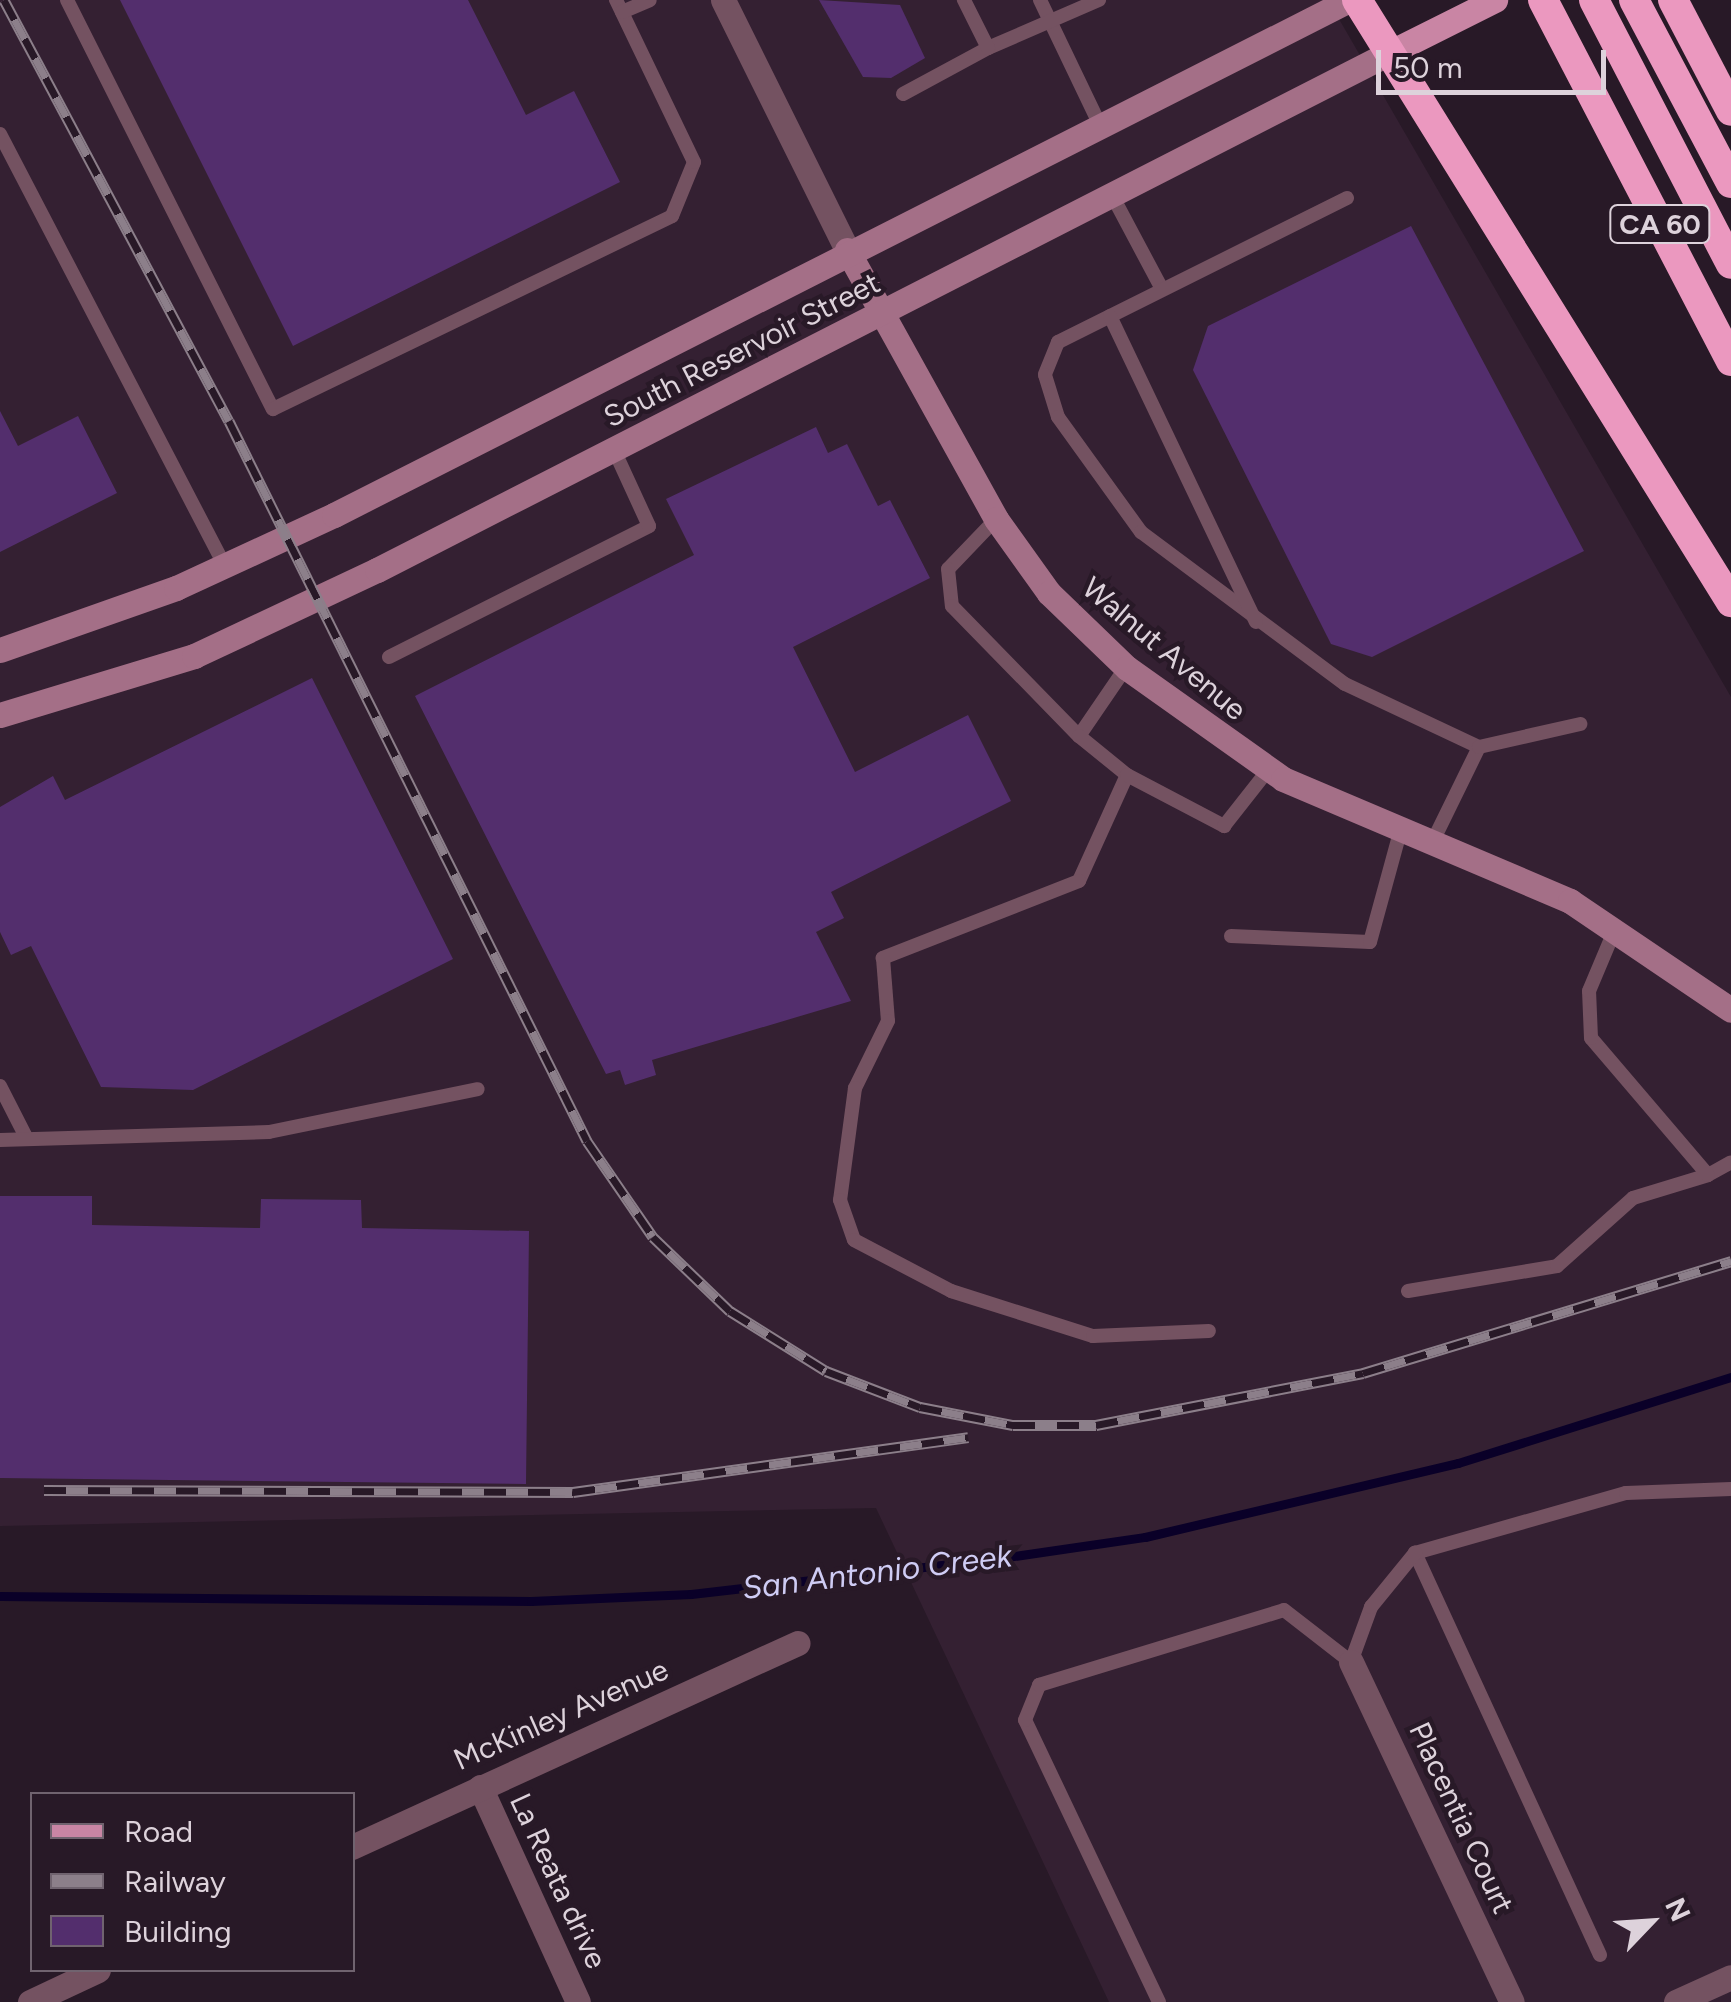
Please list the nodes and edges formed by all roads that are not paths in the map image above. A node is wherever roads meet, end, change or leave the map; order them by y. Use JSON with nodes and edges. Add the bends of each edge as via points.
{"nodes":[{"id":1,"x":67,"y":0,"type":"edge"},
{"id":2,"x":650,"y":0,"type":"edge"},
{"id":3,"x":724,"y":0,"type":"edge"},
{"id":4,"x":964,"y":0,"type":"edge"},
{"id":5,"x":1040,"y":0,"type":"edge"},
{"id":6,"x":1100,"y":0,"type":"edge"},
{"id":7,"x":1349,"y":0,"type":"edge"},
{"id":8,"x":1358,"y":0,"type":"edge"},
{"id":9,"x":1495,"y":0,"type":"edge"},
{"id":10,"x":1544,"y":0,"type":"edge"},
{"id":11,"x":1594,"y":0,"type":"edge"},
{"id":12,"x":1634,"y":0,"type":"edge"},
{"id":13,"x":1673,"y":0,"type":"edge"},
{"id":14,"x":619,"y":6,"type":"edge"},
{"id":15,"x":1051,"y":25,"type":"junction"},
{"id":16,"x":988,"y":48,"type":"junction"},
{"id":17,"x":1387,"y":54,"type":"junction"},
{"id":18,"x":903,"y":94,"type":"dead end"},
{"id":19,"x":1731,"y":111,"type":"edge"},
{"id":20,"x":1100,"y":123,"type":"junction"},
{"id":21,"x":0,"y":134,"type":"edge"},
{"id":22,"x":1731,"y":183,"type":"edge"},
{"id":23,"x":1113,"y":197,"type":"junction"},
{"id":24,"x":1347,"y":198,"type":"dead end"},
{"id":25,"x":847,"y":250,"type":"junction"},
{"id":26,"x":1731,"y":264,"type":"edge"},
{"id":27,"x":1162,"y":289,"type":"junction"},
{"id":28,"x":1110,"y":316,"type":"junction"},
{"id":29,"x":880,"y":318,"type":"junction"},
{"id":30,"x":1731,"y":361,"type":"edge"},
{"id":31,"x":614,"y":450,"type":"junction"},
{"id":32,"x":996,"y":519,"type":"junction"},
{"id":33,"x":225,"y":566,"type":"junction"},
{"id":34,"x":1731,"y":602,"type":"edge"},
{"id":35,"x":1258,"y":625,"type":"junction"},
{"id":36,"x":0,"y":650,"type":"edge"},
{"id":37,"x":389,"y":657,"type":"dead end"},
{"id":38,"x":1126,"y":667,"type":"junction"},
{"id":39,"x":0,"y":715,"type":"edge"},
{"id":40,"x":1580,"y":724,"type":"dead end"},
{"id":41,"x":1078,"y":736,"type":"junction"},
{"id":42,"x":1479,"y":747,"type":"junction"},
{"id":43,"x":1268,"y":770,"type":"junction"},
{"id":44,"x":1127,"y":775,"type":"junction"},
{"id":45,"x":1402,"y":830,"type":"junction"},
{"id":46,"x":1432,"y":843,"type":"junction"},
{"id":47,"x":1615,"y":928,"type":"junction"},
{"id":48,"x":1231,"y":936,"type":"dead end"},
{"id":49,"x":1731,"y":1010,"type":"edge"},
{"id":50,"x":0,"y":1086,"type":"edge"},
{"id":51,"x":478,"y":1089,"type":"dead end"},
{"id":52,"x":26,"y":1135,"type":"junction"},
{"id":53,"x":0,"y":1140,"type":"edge"},
{"id":54,"x":1731,"y":1162,"type":"edge"},
{"id":55,"x":1708,"y":1175,"type":"junction"},
{"id":56,"x":1408,"y":1291,"type":"dead end"},
{"id":57,"x":1210,"y":1331,"type":"dead end"},
{"id":58,"x":1731,"y":1490,"type":"edge"},
{"id":59,"x":1414,"y":1554,"type":"junction"},
{"id":60,"x":797,"y":1643,"type":"dead end"},
{"id":61,"x":1351,"y":1662,"type":"junction"},
{"id":62,"x":480,"y":1786,"type":"junction"},
{"id":63,"x":355,"y":1847,"type":"edge"},
{"id":64,"x":1600,"y":1955,"type":"dead end"},
{"id":65,"x":94,"y":1972,"type":"edge"},
{"id":66,"x":1731,"y":1976,"type":"edge"},
{"id":67,"x":30,"y":2002,"type":"edge"},
{"id":68,"x":578,"y":2002,"type":"edge"},
{"id":69,"x":1160,"y":2002,"type":"edge"},
{"id":70,"x":1512,"y":2002,"type":"edge"},
{"id":71,"x":1676,"y":2002,"type":"edge"}],
"edges":[{"from":1,"to":14,"type":"lane","via":[[274,409],[672,216],[694,162]]},
{"from":2,"to":14,"type":"lane"},
{"from":3,"to":25,"type":"street","name":"Walnut Avenue"},
{"from":4,"to":16,"type":"lane"},
{"from":5,"to":15,"type":"lane"},
{"from":6,"to":15,"type":"lane"},
{"from":7,"to":20,"type":"main road","name":"South Reservoir Street"},
{"from":8,"to":17,"type":"highway"},
{"from":9,"to":17,"type":"main road","name":"South Reservoir Street"},
{"from":10,"to":30,"type":"highway","number":"CA 60"},
{"from":11,"to":26,"type":"highway"},
{"from":12,"to":22,"type":"highway"},
{"from":13,"to":19,"type":"highway"},
{"from":15,"to":16,"type":"lane"},
{"from":15,"to":20,"type":"lane"},
{"from":16,"to":18,"type":"lane"},
{"from":17,"to":23,"type":"main road","name":"South Reservoir Street"},
{"from":17,"to":34,"type":"highway"},
{"from":20,"to":25,"type":"main road","name":"South Reservoir Street"},
{"from":21,"to":33,"type":"lane"},
{"from":23,"to":27,"type":"lane"},
{"from":23,"to":29,"type":"main road","name":"South Reservoir Street"},
{"from":24,"to":27,"type":"lane"},
{"from":25,"to":29,"type":"main road","name":"Walnut Avenue"},
{"from":25,"to":33,"type":"main road","name":"South Reservoir Street"},
{"from":27,"to":28,"type":"lane"},
{"from":28,"to":35,"type":"lane"},
{"from":28,"to":35,"type":"lane","via":[[1058,342],[1045,376],[1058,417],[1141,532]]},
{"from":29,"to":31,"type":"main road","name":"South Reservoir Street"},
{"from":29,"to":32,"type":"main road","name":"Walnut Avenue"},
{"from":31,"to":37,"type":"lane","via":[[649,526]]},
{"from":31,"to":39,"type":"main road","name":"South Reservoir Street","via":[[194,656]]},
{"from":32,"to":38,"type":"main road","name":"Walnut Avenue","via":[[1049,593]]},
{"from":32,"to":41,"type":"lane","via":[[948,569],[952,606]]},
{"from":33,"to":36,"type":"main road","name":"South Reservoir Street"},
{"from":35,"to":42,"type":"lane","via":[[1345,684]]},
{"from":38,"to":41,"type":"lane"},
{"from":38,"to":43,"type":"main road","name":"Walnut Avenue"},
{"from":40,"to":42,"type":"lane"},
{"from":41,"to":44,"type":"lane"},
{"from":42,"to":46,"type":"lane"},
{"from":43,"to":44,"type":"lane","via":[[1224,826]]},
{"from":43,"to":45,"type":"main road","name":"Walnut Avenue"},
{"from":44,"to":57,"type":"lane","via":[[1080,880],[883,958],[888,1021],[855,1088],[840,1200],[854,1240],[951,1292],[1093,1336]]},
{"from":45,"to":46,"type":"main road","name":"Walnut Avenue"},
{"from":45,"to":48,"type":"lane","via":[[1370,942]]},
{"from":46,"to":47,"type":"main road","name":"Walnut Avenue"},
{"from":47,"to":49,"type":"main road","name":"Walnut Avenue"},
{"from":47,"to":55,"type":"lane","via":[[1589,991],[1592,1038]]},
{"from":50,"to":52,"type":"lane"},
{"from":51,"to":52,"type":"lane","via":[[269,1132]]},
{"from":52,"to":53,"type":"lane"},
{"from":54,"to":55,"type":"lane"},
{"from":55,"to":56,"type":"lane","via":[[1633,1198],[1558,1266]]},
{"from":58,"to":59,"type":"lane","via":[[1626,1493]]},
{"from":59,"to":61,"type":"lane","via":[[1371,1607]]},
{"from":59,"to":64,"type":"lane"},
{"from":60,"to":62,"type":"street","name":"McKinley Avenue"},
{"from":61,"to":69,"type":"lane","via":[[1284,1610],[1040,1686],[1024,1720]]},
{"from":61,"to":70,"type":"street","name":"Placentia Court"},
{"from":62,"to":63,"type":"street","name":"McKinley Avenue"},
{"from":62,"to":68,"type":"street","name":"La Reata drive"},
{"from":65,"to":67,"type":"street"},
{"from":66,"to":71,"type":"street"}]}
